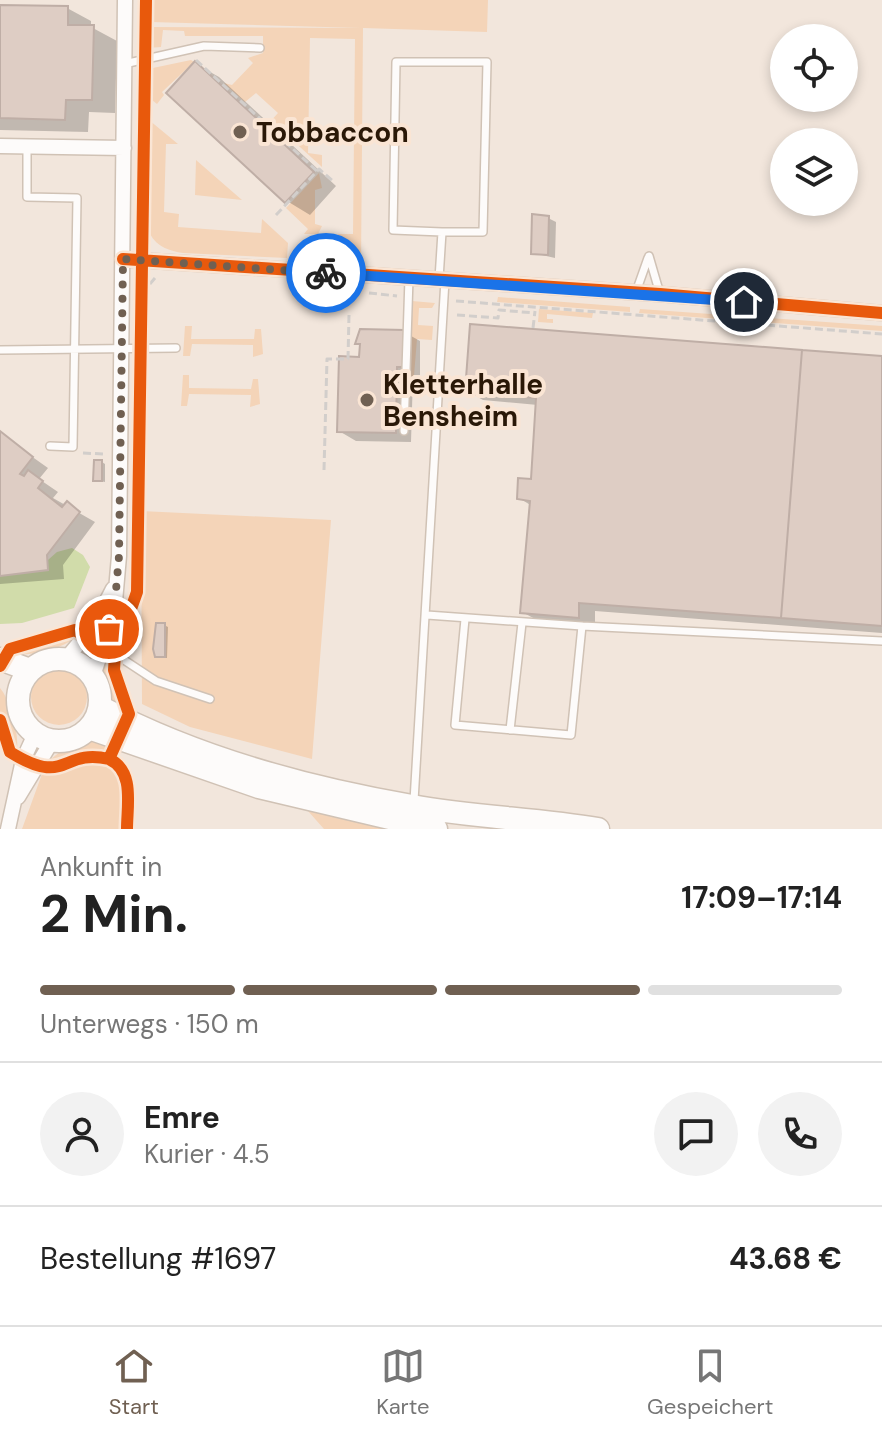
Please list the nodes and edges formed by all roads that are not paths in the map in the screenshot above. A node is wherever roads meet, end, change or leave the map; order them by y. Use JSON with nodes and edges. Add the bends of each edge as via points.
{"nodes":[{"id":1,"x":125,"y":0,"type":"edge"},
{"id":2,"x":260,"y":48,"type":"dead end"},
{"id":3,"x":124,"y":64,"type":"junction"},
{"id":4,"x":0,"y":146,"type":"edge"},
{"id":5,"x":27,"y":147,"type":"junction"},
{"id":6,"x":124,"y":148,"type":"junction"},
{"id":7,"x":442,"y":232,"type":"junction"},
{"id":8,"x":123,"y":259,"type":"junction"},
{"id":9,"x":409,"y":278,"type":"junction"},
{"id":10,"x":442,"y":280,"type":"junction"},
{"id":11,"x":635,"y":293,"type":"junction"},
{"id":12,"x":660,"y":294,"type":"junction"},
{"id":13,"x":882,"y":313,"type":"edge"},
{"id":14,"x":123,"y":348,"type":"junction"},
{"id":15,"x":176,"y":348,"type":"dead end"},
{"id":16,"x":74,"y":349,"type":"junction"},
{"id":17,"x":0,"y":350,"type":"edge"},
{"id":18,"x":404,"y":431,"type":"dead end"},
{"id":19,"x":50,"y":446,"type":"dead end"},
{"id":20,"x":117,"y":582,"type":"junction"},
{"id":21,"x":427,"y":615,"type":"junction"},
{"id":22,"x":465,"y":619,"type":"junction"},
{"id":23,"x":522,"y":623,"type":"junction"},
{"id":24,"x":582,"y":626,"type":"junction"},
{"id":25,"x":882,"y":641,"type":"edge"},
{"id":26,"x":115,"y":654,"type":"dead end"},
{"id":27,"x":0,"y":659,"type":"edge"},
{"id":28,"x":66,"y":659,"type":"junction"},
{"id":29,"x":30,"y":670,"type":"junction"},
{"id":30,"x":93,"y":676,"type":"junction"},
{"id":31,"x":9,"y":686,"type":"edge"},
{"id":32,"x":210,"y":699,"type":"dead end"},
{"id":33,"x":100,"y":707,"type":"junction"},
{"id":34,"x":89,"y":728,"type":"junction"},
{"id":35,"x":510,"y":730,"type":"junction"},
{"id":36,"x":44,"y":737,"type":"junction"},
{"id":37,"x":414,"y":807,"type":"junction"},
{"id":38,"x":8,"y":829,"type":"edge"},
{"id":39,"x":436,"y":829,"type":"edge"},
{"id":40,"x":598,"y":829,"type":"edge"}],
"edges":[{"from":1,"to":3,"type":"street"},
{"from":2,"to":3,"type":"lane","via":[[204,46]]},
{"from":3,"to":6,"type":"street"},
{"from":4,"to":5,"type":"street"},
{"from":5,"to":6,"type":"street"},
{"from":5,"to":16,"type":"lane","via":[[27,197],[77,198]]},
{"from":6,"to":8,"type":"street"},
{"from":7,"to":7,"type":"lane","via":[[393,230],[396,62],[487,62],[483,232]]},
{"from":7,"to":10,"type":"lane"},
{"from":8,"to":9,"type":"street"},
{"from":8,"to":14,"type":"street"},
{"from":9,"to":10,"type":"street"},
{"from":9,"to":18,"type":"lane"},
{"from":10,"to":11,"type":"street"},
{"from":10,"to":21,"type":"lane"},
{"from":11,"to":12,"type":"street"},
{"from":11,"to":12,"type":"lane","via":[[649,256]]},
{"from":12,"to":13,"type":"street"},
{"from":14,"to":15,"type":"lane"},
{"from":14,"to":16,"type":"lane"},
{"from":14,"to":20,"type":"street"},
{"from":16,"to":17,"type":"lane"},
{"from":16,"to":19,"type":"lane","via":[[73,447]]},
{"from":20,"to":28,"type":"street","via":[[95,624]]},
{"from":20,"to":30,"type":"street","via":[[114,613]]},
{"from":21,"to":22,"type":"lane"},
{"from":21,"to":37,"type":"lane"},
{"from":22,"to":23,"type":"lane"},
{"from":22,"to":35,"type":"lane","via":[[455,725]]},
{"from":23,"to":24,"type":"lane"},
{"from":23,"to":35,"type":"lane"},
{"from":24,"to":25,"type":"lane"},
{"from":24,"to":35,"type":"lane","via":[[571,735]]},
{"from":26,"to":32,"type":"lane","via":[[156,681]]},
{"from":27,"to":29,"type":"street"},
{"from":28,"to":29,"type":"street","via":[[45,661]]},
{"from":28,"to":30,"type":"street"},
{"from":29,"to":31,"type":"street"},
{"from":30,"to":33,"type":"street"},
{"from":31,"to":36,"type":"street","via":[[21,716]]},
{"from":33,"to":34,"type":"street"},
{"from":33,"to":37,"type":"street","via":[[262,770]]},
{"from":34,"to":36,"type":"street","via":[[74,739]]},
{"from":34,"to":39,"type":"street","via":[[259,787]]},
{"from":36,"to":38,"type":"street","via":[[23,760]]},
{"from":37,"to":40,"type":"street"}]}
